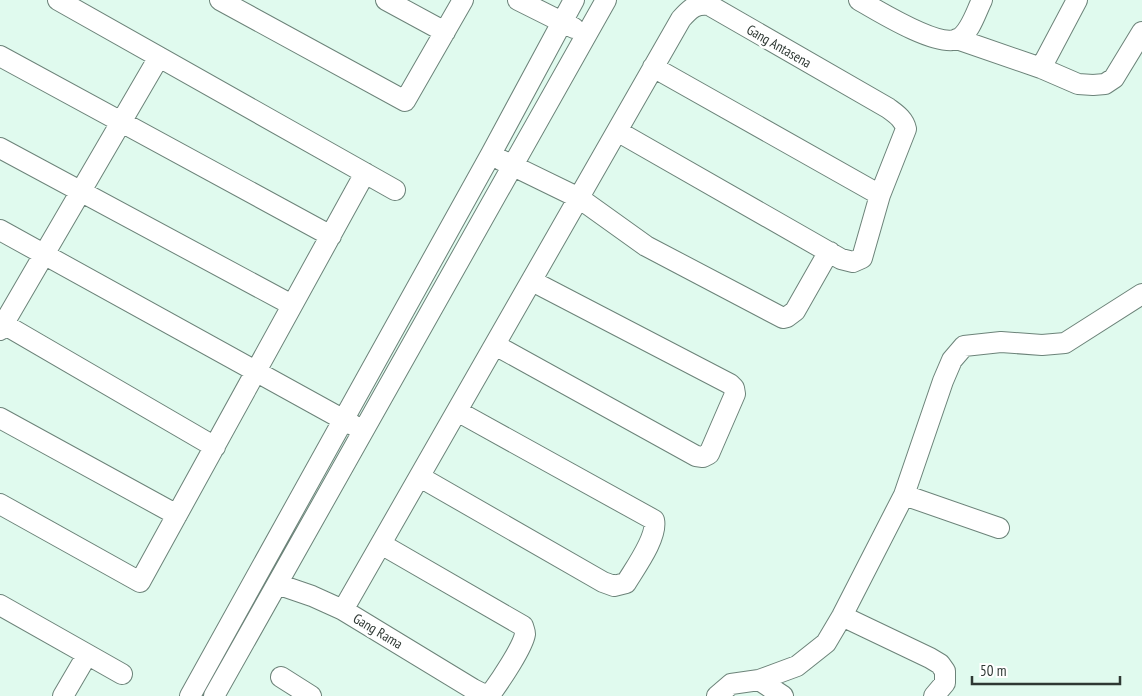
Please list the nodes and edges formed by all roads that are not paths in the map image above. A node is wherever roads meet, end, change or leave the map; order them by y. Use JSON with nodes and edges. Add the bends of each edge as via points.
{"nodes":[{"id":1,"x":58,"y":0,"type":"edge"},
{"id":2,"x":220,"y":0,"type":"edge"},
{"id":3,"x":386,"y":0,"type":"edge"},
{"id":4,"x":463,"y":0,"type":"edge"},
{"id":5,"x":518,"y":0,"type":"edge"},
{"id":6,"x":574,"y":0,"type":"edge"},
{"id":7,"x":859,"y":0,"type":"edge"},
{"id":8,"x":982,"y":0,"type":"edge"},
{"id":9,"x":1077,"y":0,"type":"edge"},
{"id":10,"x":601,"y":2,"type":"edge"},
{"id":11,"x":562,"y":22,"type":"junction"},
{"id":12,"x":445,"y":32,"type":"junction"},
{"id":13,"x":1142,"y":32,"type":"edge"},
{"id":14,"x":586,"y":35,"type":"junction"},
{"id":15,"x":957,"y":39,"type":"junction"},
{"id":16,"x":0,"y":56,"type":"edge"},
{"id":17,"x":159,"y":57,"type":"junction"},
{"id":18,"x":653,"y":67,"type":"junction"},
{"id":19,"x":1041,"y":68,"type":"junction"},
{"id":20,"x":121,"y":122,"type":"junction"},
{"id":21,"x":617,"y":131,"type":"junction"},
{"id":22,"x":0,"y":148,"type":"edge"},
{"id":23,"x":491,"y":154,"type":"junction"},
{"id":24,"x":511,"y":167,"type":"junction"},
{"id":25,"x":365,"y":173,"type":"junction"},
{"id":26,"x":395,"y":190,"type":"dead end"},
{"id":27,"x":80,"y":192,"type":"junction"},
{"id":28,"x":880,"y":195,"type":"junction"},
{"id":29,"x":579,"y":198,"type":"junction"},
{"id":30,"x":0,"y":230,"type":"edge"},
{"id":31,"x":331,"y":236,"type":"junction"},
{"id":32,"x":830,"y":252,"type":"junction"},
{"id":33,"x":44,"y":255,"type":"junction"},
{"id":34,"x":532,"y":281,"type":"junction"},
{"id":35,"x":1142,"y":294,"type":"edge"},
{"id":36,"x":292,"y":305,"type":"junction"},
{"id":37,"x":1,"y":325,"type":"edge"},
{"id":38,"x":495,"y":344,"type":"junction"},
{"id":39,"x":256,"y":372,"type":"junction"},
{"id":40,"x":457,"y":411,"type":"junction"},
{"id":41,"x":0,"y":418,"type":"edge"},
{"id":42,"x":342,"y":420,"type":"junction"},
{"id":43,"x":363,"y":431,"type":"junction"},
{"id":44,"x":214,"y":447,"type":"junction"},
{"id":45,"x":420,"y":477,"type":"junction"},
{"id":46,"x":904,"y":495,"type":"junction"},
{"id":47,"x":0,"y":504,"type":"edge"},
{"id":48,"x":177,"y":515,"type":"junction"},
{"id":49,"x":999,"y":528,"type":"dead end"},
{"id":50,"x":381,"y":544,"type":"junction"},
{"id":51,"x":277,"y":584,"type":"junction"},
{"id":52,"x":0,"y":605,"type":"edge"},
{"id":53,"x":344,"y":610,"type":"junction"},
{"id":54,"x":842,"y":616,"type":"junction"},
{"id":55,"x":86,"y":655,"type":"junction"},
{"id":56,"x":122,"y":674,"type":"dead end"},
{"id":57,"x":281,"y":678,"type":"dead end"},
{"id":58,"x":759,"y":680,"type":"junction"},
{"id":59,"x":306,"y":695,"type":"edge"},
{"id":60,"x":64,"y":696,"type":"edge"},
{"id":61,"x":190,"y":696,"type":"edge"},
{"id":62,"x":214,"y":696,"type":"edge"},
{"id":63,"x":718,"y":696,"type":"edge"},
{"id":64,"x":784,"y":696,"type":"edge"},
{"id":65,"x":934,"y":696,"type":"edge"}],
"edges":[{"from":1,"to":17,"type":"street"},
{"from":2,"to":12,"type":"street","via":[[405,101]]},
{"from":3,"to":12,"type":"street"},
{"from":4,"to":12,"type":"street"},
{"from":5,"to":11,"type":"street"},
{"from":6,"to":11,"type":"street"},
{"from":7,"to":15,"type":"street","via":[[932,38],[944,41]]},
{"from":8,"to":15,"type":"street","via":[[966,32]]},
{"from":9,"to":19,"type":"street"},
{"from":10,"to":14,"type":"street"},
{"from":11,"to":14,"type":"street"},
{"from":11,"to":23,"type":"street"},
{"from":13,"to":19,"type":"street","via":[[1114,78],[1105,84],[1078,84]]},
{"from":14,"to":24,"type":"street"},
{"from":15,"to":19,"type":"street"},
{"from":16,"to":20,"type":"street"},
{"from":17,"to":20,"type":"street"},
{"from":17,"to":25,"type":"street"},
{"from":18,"to":21,"type":"street"},
{"from":18,"to":28,"type":"street"},
{"from":18,"to":28,"type":"street","name":"Gang Antasena","via":[[681,19],[691,8],[709,5],[899,117],[906,129]]},
{"from":20,"to":27,"type":"street"},
{"from":20,"to":31,"type":"street"},
{"from":21,"to":29,"type":"street"},
{"from":21,"to":32,"type":"street"},
{"from":22,"to":27,"type":"street"},
{"from":23,"to":24,"type":"street"},
{"from":23,"to":42,"type":"street"},
{"from":24,"to":29,"type":"street"},
{"from":24,"to":43,"type":"street"},
{"from":25,"to":26,"type":"street"},
{"from":25,"to":31,"type":"street"},
{"from":27,"to":33,"type":"street"},
{"from":27,"to":36,"type":"street"},
{"from":28,"to":32,"type":"street","via":[[862,258],[848,262]]},
{"from":29,"to":32,"type":"street","via":[[646,246],[783,318],[795,311]]},
{"from":29,"to":34,"type":"street"},
{"from":30,"to":33,"type":"street"},
{"from":31,"to":36,"type":"street"},
{"from":33,"to":37,"type":"street"},
{"from":33,"to":39,"type":"street"},
{"from":34,"to":38,"type":"street"},
{"from":34,"to":38,"type":"street","via":[[730,384],[736,394],[709,454],[696,456]]},
{"from":35,"to":46,"type":"street","via":[[1065,342],[1042,345],[1001,342],[964,346],[952,360],[943,380]]},
{"from":36,"to":39,"type":"street"},
{"from":37,"to":44,"type":"street"},
{"from":38,"to":40,"type":"street"},
{"from":39,"to":42,"type":"street"},
{"from":39,"to":44,"type":"street"},
{"from":40,"to":45,"type":"street"},
{"from":40,"to":45,"type":"street","via":[[654,520],[651,538],[626,583],[614,586],[603,582]]},
{"from":41,"to":48,"type":"street"},
{"from":42,"to":43,"type":"street"},
{"from":42,"to":61,"type":"street"},
{"from":43,"to":51,"type":"street"},
{"from":44,"to":48,"type":"street"},
{"from":45,"to":50,"type":"street"},
{"from":46,"to":49,"type":"street"},
{"from":46,"to":54,"type":"street"},
{"from":47,"to":48,"type":"street","via":[[140,582]]},
{"from":50,"to":53,"type":"street"},
{"from":50,"to":53,"type":"street","name":"Gang Rama","via":[[523,626],[522,641],[492,692],[484,694]]},
{"from":51,"to":53,"type":"street","name":"Gang Rama"},
{"from":51,"to":62,"type":"street"},
{"from":52,"to":55,"type":"street"},
{"from":54,"to":58,"type":"street","via":[[826,643],[797,666]]},
{"from":54,"to":65,"type":"street","via":[[940,664],[945,671],[945,683]]},
{"from":55,"to":56,"type":"street"},
{"from":55,"to":60,"type":"street"},
{"from":57,"to":59,"type":"street"},
{"from":58,"to":63,"type":"street","via":[[731,684]]},
{"from":58,"to":64,"type":"street"}]}
